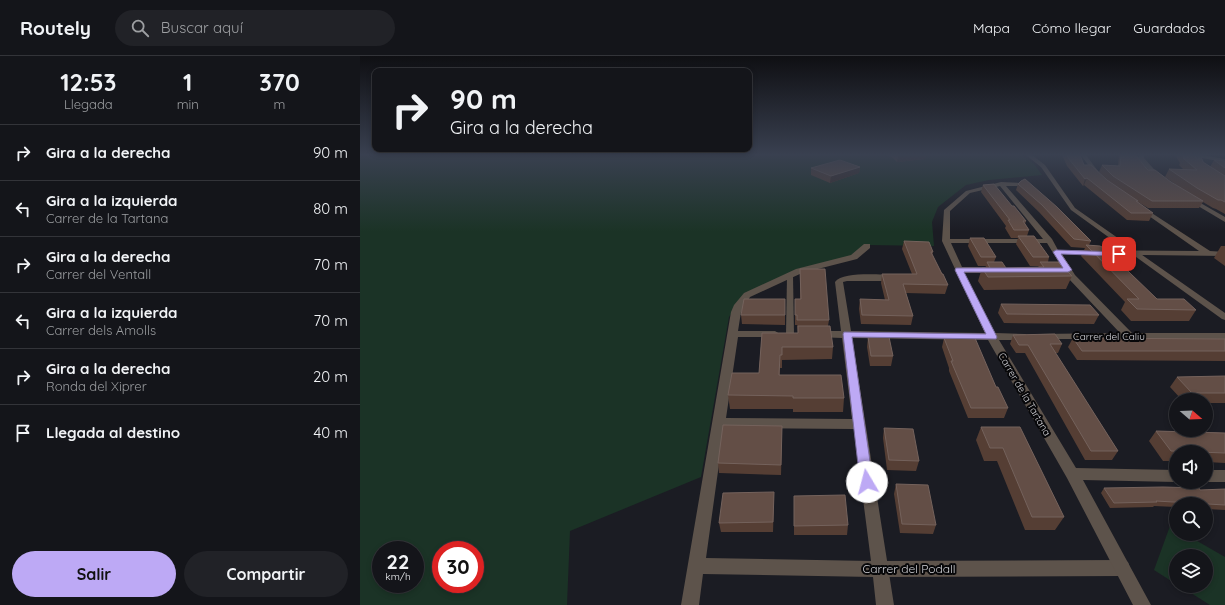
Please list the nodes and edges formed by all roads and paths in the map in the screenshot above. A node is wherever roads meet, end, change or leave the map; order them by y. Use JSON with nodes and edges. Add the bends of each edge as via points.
{"nodes":[{"id":1,"x":1053,"y":181,"type":"edge"},
{"id":2,"x":1162,"y":181,"type":"edge"},
{"id":3,"x":1165,"y":183,"type":"edge"},
{"id":4,"x":1001,"y":184,"type":"junction"},
{"id":5,"x":1020,"y":184,"type":"edge"},
{"id":6,"x":1184,"y":196,"type":"edge"},
{"id":7,"x":1132,"y":202,"type":"edge"},
{"id":8,"x":1225,"y":220,"type":"edge"},
{"id":9,"x":946,"y":241,"type":"junction"},
{"id":10,"x":1049,"y":241,"type":"junction"},
{"id":11,"x":867,"y":246,"type":"dead end"},
{"id":12,"x":1056,"y":252,"type":"junction"},
{"id":13,"x":1135,"y":254,"type":"junction"},
{"id":14,"x":1208,"y":254,"type":"junction"},
{"id":15,"x":1225,"y":254,"type":"edge"},
{"id":16,"x":959,"y":270,"type":"junction"},
{"id":17,"x":1006,"y":270,"type":"edge"},
{"id":18,"x":790,"y":276,"type":"junction"},
{"id":19,"x":900,"y":278,"type":"edge"},
{"id":20,"x":752,"y":300,"type":"edge"},
{"id":21,"x":741,"y":302,"type":"junction"},
{"id":22,"x":1225,"y":317,"type":"edge"},
{"id":23,"x":1225,"y":322,"type":"edge"},
{"id":24,"x":733,"y":334,"type":"junction"},
{"id":25,"x":790,"y":334,"type":"junction"},
{"id":26,"x":847,"y":334,"type":"junction"},
{"id":27,"x":1128,"y":335,"type":"junction"},
{"id":28,"x":1225,"y":336,"type":"edge"},
{"id":29,"x":992,"y":337,"type":"junction"},
{"id":30,"x":718,"y":423,"type":"junction"},
{"id":31,"x":858,"y":424,"type":"junction"},
{"id":32,"x":1072,"y":474,"type":"junction"},
{"id":33,"x":1169,"y":476,"type":"edge"},
{"id":34,"x":1213,"y":476,"type":"edge"},
{"id":35,"x":1225,"y":476,"type":"edge"},
{"id":36,"x":696,"y":566,"type":"junction"},
{"id":37,"x":1122,"y":568,"type":"junction"},
{"id":38,"x":879,"y":569,"type":"junction"},
{"id":39,"x":690,"y":605,"type":"edge"},
{"id":40,"x":885,"y":605,"type":"edge"},
{"id":41,"x":1142,"y":605,"type":"edge"}],
"edges":[{"from":1,"to":13,"type":"street","via":[[1072,209]]},
{"from":2,"to":3,"type":"street"},
{"from":4,"to":5,"type":"street","name":"Carrer de la Tartana"},
{"from":4,"to":9,"type":"street","name":"Carrer de la Tartana","via":[[968,192],[947,210]]},
{"from":4,"to":10,"type":"street"},
{"from":6,"to":8,"type":"street"},
{"from":7,"to":14,"type":"street"},
{"from":9,"to":10,"type":"street"},
{"from":9,"to":16,"type":"street","name":"Carrer de la Tartana"},
{"from":10,"to":12,"type":"street"},
{"from":11,"to":18,"type":"street","via":[[854,257]]},
{"from":12,"to":13,"type":"street"},
{"from":12,"to":27,"type":"street","via":[[1064,270]]},
{"from":13,"to":14,"type":"street"},
{"from":13,"to":22,"type":"street"},
{"from":13,"to":23,"type":"street","via":[[1179,291]]},
{"from":14,"to":15,"type":"street"},
{"from":16,"to":17,"type":"street"},
{"from":16,"to":29,"type":"street","name":"Carrer de la Tartana"},
{"from":18,"to":21,"type":"street","via":[[747,296]]},
{"from":18,"to":25,"type":"lane","via":[[786,301]]},
{"from":19,"to":26,"type":"street","via":[[839,282]]},
{"from":20,"to":21,"type":"lane"},
{"from":21,"to":24,"type":"street","via":[[736,312]]},
{"from":24,"to":25,"type":"street","name":"Carrer del Caliu"},
{"from":24,"to":30,"type":"street"},
{"from":25,"to":26,"type":"street","name":"Carrer del Caliu"},
{"from":26,"to":29,"type":"street","name":"Carrer del Caliu"},
{"from":26,"to":31,"type":"street"},
{"from":27,"to":28,"type":"street","name":"Carrer del Caliu"},
{"from":27,"to":29,"type":"street","name":"Carrer del Caliu"},
{"from":29,"to":32,"type":"street","name":"Carrer de la Tartana"},
{"from":30,"to":31,"type":"street"},
{"from":30,"to":36,"type":"street"},
{"from":31,"to":38,"type":"street"},
{"from":32,"to":33,"type":"street"},
{"from":32,"to":37,"type":"street","name":"Carrer de la Tartana"},
{"from":34,"to":35,"type":"street"},
{"from":36,"to":38,"type":"street","name":"Carrer del Podall"},
{"from":36,"to":39,"type":"street"},
{"from":37,"to":38,"type":"street","name":"Carrer del Podall"},
{"from":37,"to":41,"type":"street","name":"Carrer de la Tartana"},
{"from":38,"to":40,"type":"street"}]}
